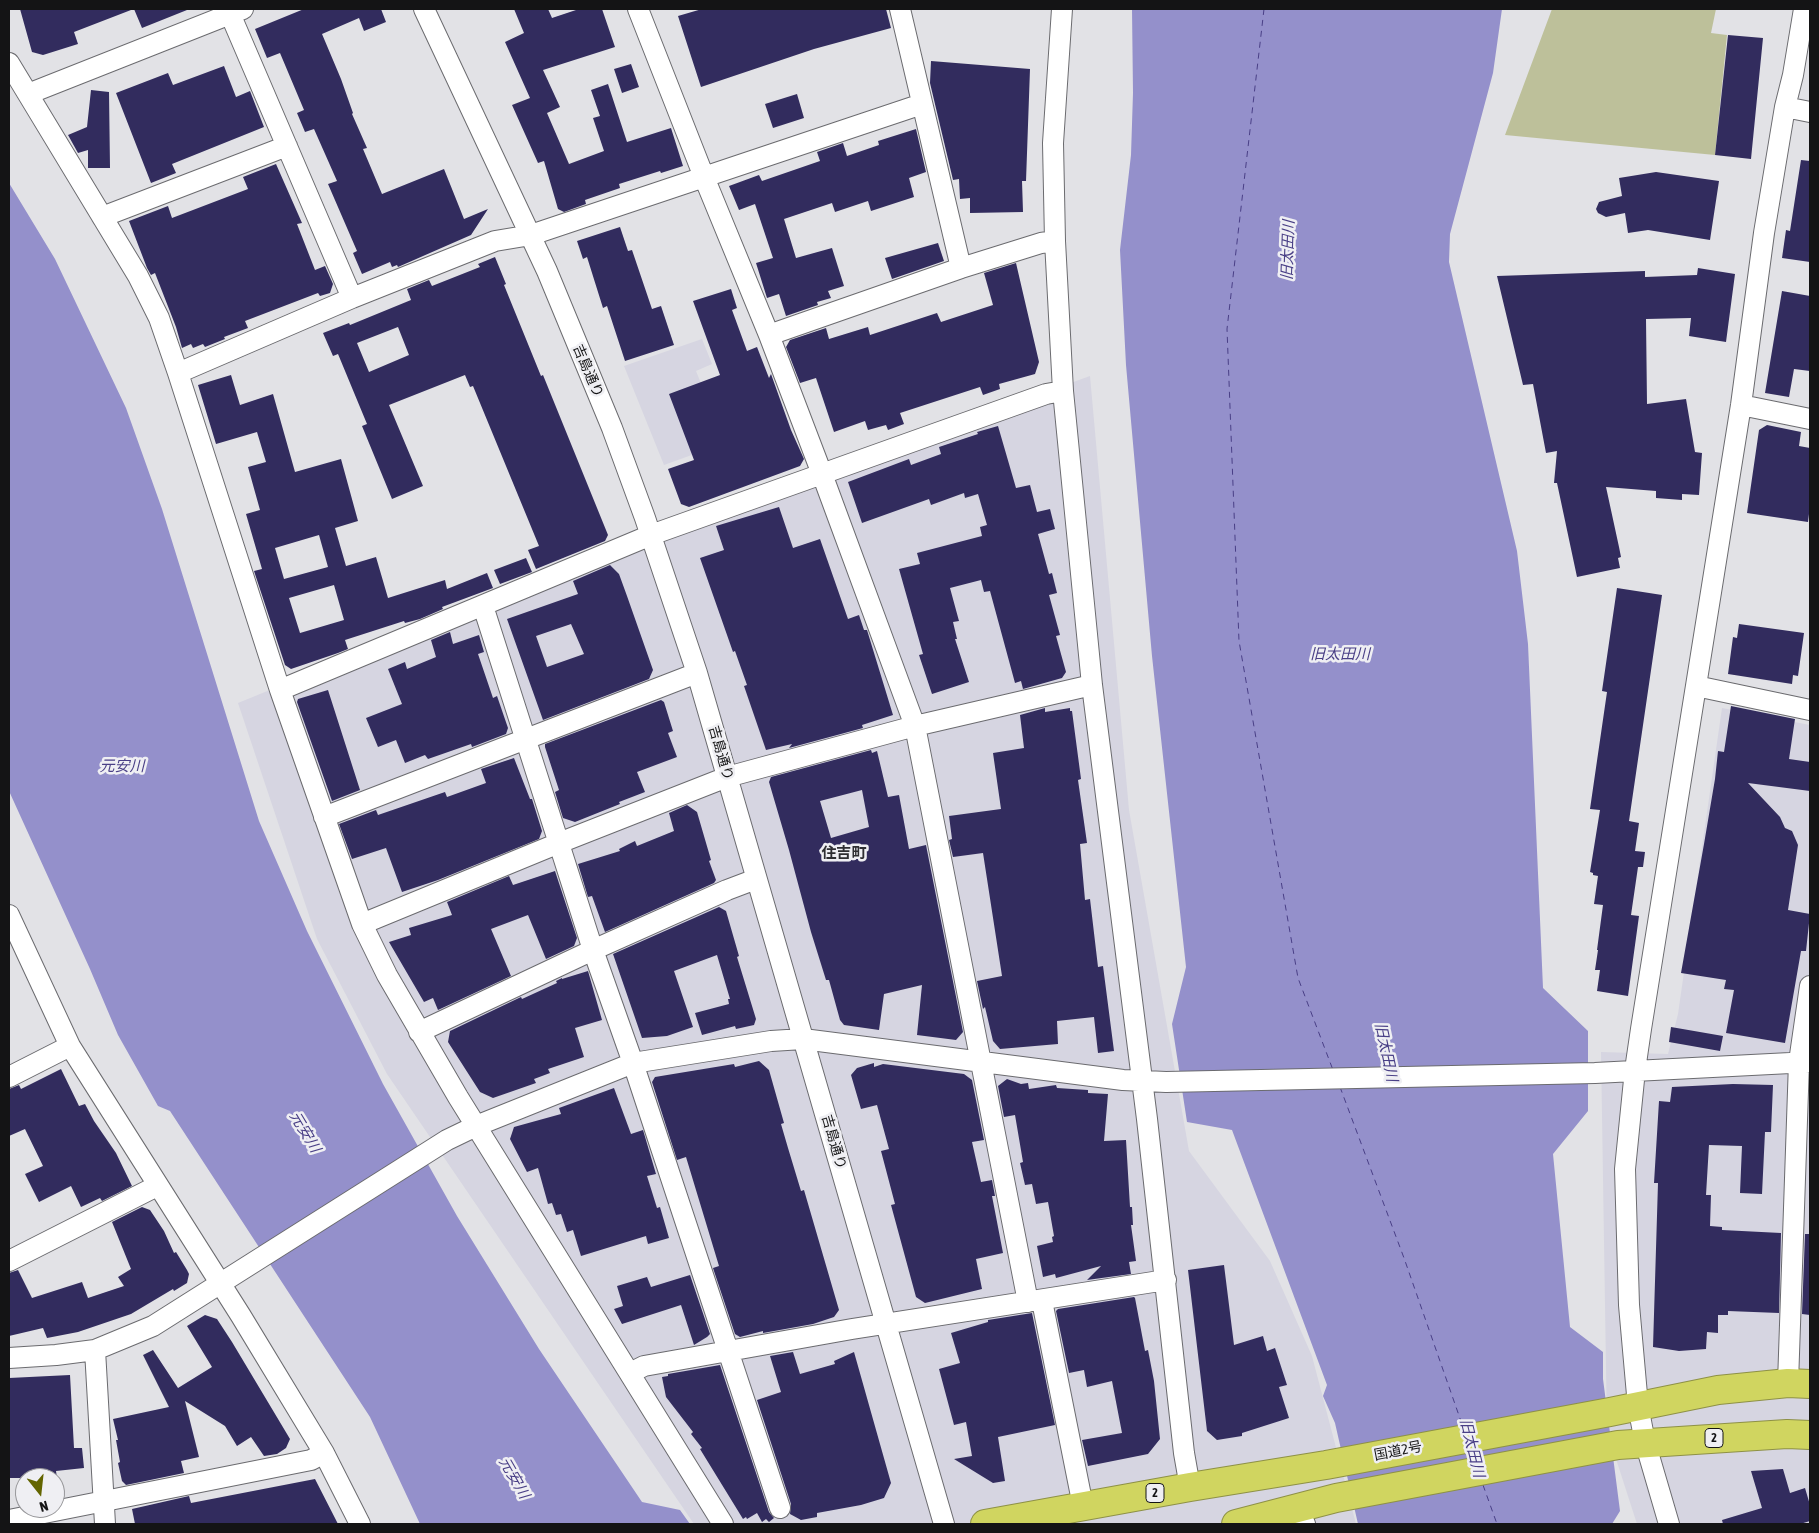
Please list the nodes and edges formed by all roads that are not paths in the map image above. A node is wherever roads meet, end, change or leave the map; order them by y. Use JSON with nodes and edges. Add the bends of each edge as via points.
{"nodes":[{"id":1,"x":424,"y":9,"type":"edge"},
{"id":2,"x":638,"y":9,"type":"edge"},
{"id":3,"x":900,"y":9,"type":"edge"},
{"id":4,"x":1062,"y":9,"type":"edge"},
{"id":5,"x":1804,"y":9,"type":"edge"},
{"id":6,"x":234,"y":10,"type":"edge"},
{"id":7,"x":9,"y":63,"type":"edge"},
{"id":8,"x":28,"y":94,"type":"junction"},
{"id":9,"x":922,"y":104,"type":"junction"},
{"id":10,"x":1785,"y":107,"type":"junction"},
{"id":11,"x":1810,"y":112,"type":"edge"},
{"id":12,"x":287,"y":146,"type":"junction"},
{"id":13,"x":704,"y":177,"type":"junction"},
{"id":14,"x":102,"y":217,"type":"junction"},
{"id":15,"x":531,"y":235,"type":"junction"},
{"id":16,"x":1054,"y":241,"type":"junction"},
{"id":17,"x":961,"y":268,"type":"junction"},
{"id":18,"x":352,"y":298,"type":"junction"},
{"id":19,"x":769,"y":335,"type":"junction"},
{"id":20,"x":178,"y":373,"type":"junction"},
{"id":21,"x":1063,"y":392,"type":"junction"},
{"id":22,"x":1741,"y":405,"type":"junction"},
{"id":23,"x":1810,"y":419,"type":"edge"},
{"id":24,"x":822,"y":474,"type":"junction"},
{"id":25,"x":651,"y":536,"type":"junction"},
{"id":26,"x":483,"y":606,"type":"junction"},
{"id":27,"x":698,"y":673,"type":"junction"},
{"id":28,"x":1092,"y":685,"type":"junction"},
{"id":29,"x":1696,"y":686,"type":"junction"},
{"id":30,"x":280,"y":690,"type":"junction"},
{"id":31,"x":1810,"y":710,"type":"edge"},
{"id":32,"x":915,"y":726,"type":"junction"},
{"id":33,"x":526,"y":740,"type":"junction"},
{"id":34,"x":727,"y":777,"type":"junction"},
{"id":35,"x":324,"y":816,"type":"junction"},
{"id":36,"x":559,"y":843,"type":"junction"},
{"id":37,"x":756,"y":879,"type":"junction"},
{"id":38,"x":9,"y":915,"type":"edge"},
{"id":39,"x":362,"y":924,"type":"junction"},
{"id":40,"x":593,"y":950,"type":"junction"},
{"id":41,"x":1810,"y":986,"type":"edge"},
{"id":42,"x":419,"y":1032,"type":"junction"},
{"id":43,"x":804,"y":1039,"type":"junction"},
{"id":44,"x":70,"y":1046,"type":"junction"},
{"id":45,"x":982,"y":1061,"type":"junction"},
{"id":46,"x":1805,"y":1062,"type":"edge"},
{"id":47,"x":632,"y":1063,"type":"junction"},
{"id":48,"x":1635,"y":1070,"type":"junction"},
{"id":49,"x":9,"y":1077,"type":"edge"},
{"id":50,"x":1142,"y":1081,"type":"junction"},
{"id":51,"x":476,"y":1126,"type":"junction"},
{"id":52,"x":157,"y":1186,"type":"junction"},
{"id":53,"x":9,"y":1261,"type":"edge"},
{"id":54,"x":1166,"y":1280,"type":"junction"},
{"id":55,"x":220,"y":1283,"type":"junction"},
{"id":56,"x":1035,"y":1301,"type":"junction"},
{"id":57,"x":886,"y":1324,"type":"junction"},
{"id":58,"x":95,"y":1350,"type":"junction"},
{"id":59,"x":729,"y":1351,"type":"junction"},
{"id":60,"x":9,"y":1358,"type":"edge"},
{"id":61,"x":630,"y":1373,"type":"junction"},
{"id":62,"x":1799,"y":1384,"type":"edge"},
{"id":63,"x":1638,"y":1406,"type":"junction"},
{"id":64,"x":1810,"y":1435,"type":"edge"},
{"id":65,"x":1645,"y":1442,"type":"junction"},
{"id":66,"x":324,"y":1453,"type":"junction"},
{"id":67,"x":1190,"y":1487,"type":"junction"},
{"id":68,"x":103,"y":1502,"type":"junction"},
{"id":69,"x":1083,"y":1506,"type":"junction"},
{"id":70,"x":780,"y":1508,"type":"dead end"},
{"id":71,"x":1301,"y":1516,"type":"edge"},
{"id":72,"x":9,"y":1520,"type":"edge"},
{"id":73,"x":105,"y":1524,"type":"edge"},
{"id":74,"x":360,"y":1524,"type":"edge"},
{"id":75,"x":723,"y":1524,"type":"edge"},
{"id":76,"x":944,"y":1524,"type":"edge"},
{"id":77,"x":986,"y":1524,"type":"edge"},
{"id":78,"x":1236,"y":1524,"type":"edge"},
{"id":79,"x":1669,"y":1524,"type":"edge"}],
"edges":[{"from":1,"to":15,"type":"street","name":"吉島通り"},
{"from":2,"to":13,"type":"street"},
{"from":3,"to":9,"type":"street"},
{"from":4,"to":16,"type":"street","via":[[1053,143]]},
{"from":5,"to":10,"type":"street"},
{"from":6,"to":8,"type":"street"},
{"from":6,"to":12,"type":"street"},
{"from":7,"to":8,"type":"street"},
{"from":8,"to":14,"type":"street"},
{"from":9,"to":13,"type":"street"},
{"from":9,"to":17,"type":"street"},
{"from":10,"to":11,"type":"street"},
{"from":10,"to":22,"type":"street"},
{"from":12,"to":14,"type":"street"},
{"from":12,"to":18,"type":"street"},
{"from":13,"to":15,"type":"street"},
{"from":13,"to":19,"type":"street"},
{"from":14,"to":20,"type":"street","via":[[159,318]]},
{"from":15,"to":18,"type":"street","via":[[495,241]]},
{"from":15,"to":25,"type":"street","name":"吉島通り","via":[[612,428]]},
{"from":16,"to":17,"type":"street","via":[[1041,242]]},
{"from":16,"to":21,"type":"street"},
{"from":17,"to":19,"type":"street"},
{"from":18,"to":20,"type":"street"},
{"from":19,"to":24,"type":"street"},
{"from":20,"to":30,"type":"street"},
{"from":21,"to":24,"type":"street","via":[[1046,394]]},
{"from":21,"to":28,"type":"street"},
{"from":22,"to":23,"type":"street"},
{"from":22,"to":29,"type":"street"},
{"from":24,"to":25,"type":"street"},
{"from":24,"to":32,"type":"street"},
{"from":25,"to":26,"type":"street"},
{"from":25,"to":27,"type":"street","name":"吉島通り"},
{"from":26,"to":30,"type":"street"},
{"from":26,"to":33,"type":"street"},
{"from":27,"to":33,"type":"street"},
{"from":27,"to":34,"type":"street","name":"吉島通り"},
{"from":28,"to":32,"type":"street"},
{"from":28,"to":50,"type":"street"},
{"from":29,"to":31,"type":"street"},
{"from":29,"to":48,"type":"street"},
{"from":30,"to":35,"type":"street"},
{"from":32,"to":34,"type":"street"},
{"from":32,"to":45,"type":"street"},
{"from":33,"to":35,"type":"street"},
{"from":33,"to":36,"type":"street"},
{"from":34,"to":36,"type":"street"},
{"from":34,"to":37,"type":"street","name":"吉島通り"},
{"from":35,"to":39,"type":"street"},
{"from":36,"to":39,"type":"street"},
{"from":36,"to":40,"type":"street"},
{"from":37,"to":40,"type":"street"},
{"from":37,"to":43,"type":"street","name":"吉島通り"},
{"from":38,"to":44,"type":"street"},
{"from":39,"to":42,"type":"street"},
{"from":40,"to":42,"type":"street"},
{"from":40,"to":47,"type":"street"},
{"from":41,"to":46,"type":"street"},
{"from":42,"to":51,"type":"street"},
{"from":43,"to":45,"type":"street"},
{"from":43,"to":47,"type":"street","via":[[770,1041]]},
{"from":43,"to":57,"type":"street","name":"吉島通り"},
{"from":44,"to":49,"type":"street"},
{"from":44,"to":52,"type":"street"},
{"from":45,"to":50,"type":"street"},
{"from":45,"to":56,"type":"street"},
{"from":46,"to":48,"type":"street"},
{"from":46,"to":62,"type":"street"},
{"from":47,"to":51,"type":"street"},
{"from":47,"to":59,"type":"street"},
{"from":48,"to":50,"type":"street"},
{"from":48,"to":63,"type":"street","via":[[1625,1169],[1629,1304]]},
{"from":50,"to":54,"type":"street"},
{"from":51,"to":55,"type":"street","via":[[439,1145]]},
{"from":51,"to":61,"type":"street"},
{"from":52,"to":53,"type":"street"},
{"from":52,"to":55,"type":"street"},
{"from":54,"to":56,"type":"street"},
{"from":54,"to":67,"type":"street"},
{"from":55,"to":58,"type":"street","via":[[153,1326]]},
{"from":55,"to":66,"type":"street"},
{"from":56,"to":57,"type":"street"},
{"from":56,"to":69,"type":"street"},
{"from":57,"to":59,"type":"street"},
{"from":57,"to":76,"type":"street","name":"吉島通り"},
{"from":58,"to":60,"type":"street"},
{"from":58,"to":68,"type":"street"},
{"from":59,"to":61,"type":"street","via":[[644,1366]]},
{"from":59,"to":70,"type":"street"},
{"from":61,"to":75,"type":"street"},
{"from":62,"to":63,"type":"highway","name":"国道2号","number":"2","via":[[1718,1390]]},
{"from":63,"to":65,"type":"street"},
{"from":63,"to":67,"type":"highway","name":"国道2号","number":"2","via":[[1326,1465]]},
{"from":64,"to":65,"type":"highway","number":"2"},
{"from":65,"to":71,"type":"highway","number":"2","via":[[1336,1498]]},
{"from":65,"to":79,"type":"street"},
{"from":66,"to":68,"type":"street","via":[[310,1460]]},
{"from":66,"to":74,"type":"street"},
{"from":67,"to":69,"type":"highway","name":"国道2号","number":"2"},
{"from":68,"to":72,"type":"street"},
{"from":68,"to":73,"type":"street"},
{"from":69,"to":77,"type":"highway","name":"国道2号","number":"2"},
{"from":71,"to":78,"type":"highway","number":"2"}]}
